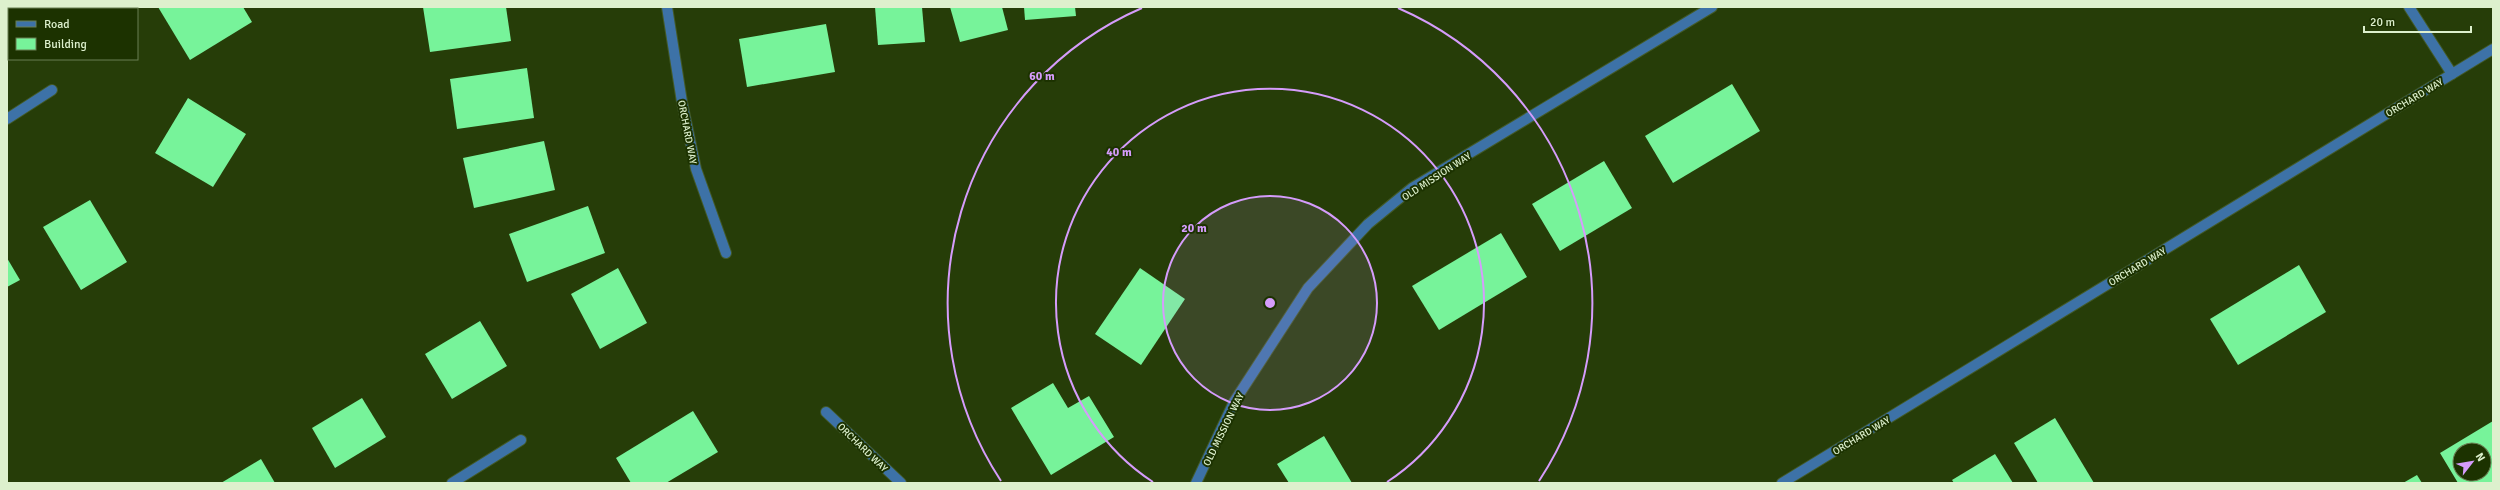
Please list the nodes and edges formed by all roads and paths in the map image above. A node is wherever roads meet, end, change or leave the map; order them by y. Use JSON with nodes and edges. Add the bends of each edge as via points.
{"nodes":[{"id":1,"x":667,"y":7,"type":"edge"},
{"id":2,"x":1712,"y":7,"type":"edge"},
{"id":3,"x":2409,"y":7,"type":"edge"},
{"id":4,"x":2493,"y":49,"type":"edge"},
{"id":5,"x":2452,"y":74,"type":"junction"},
{"id":6,"x":52,"y":90,"type":"dead end"},
{"id":7,"x":7,"y":119,"type":"edge"},
{"id":8,"x":726,"y":253,"type":"dead end"},
{"id":9,"x":826,"y":412,"type":"dead end"},
{"id":10,"x":521,"y":440,"type":"dead end"},
{"id":11,"x":452,"y":483,"type":"edge"},
{"id":12,"x":901,"y":483,"type":"edge"},
{"id":13,"x":1196,"y":483,"type":"edge"},
{"id":14,"x":1782,"y":483,"type":"edge"}],
"edges":[{"from":1,"to":8,"type":"street","name":"ORCHARD WAY","via":[[696,169]]},
{"from":2,"to":13,"type":"street","name":"OLD MISSION WAY","via":[[1412,188],[1368,224],[1308,288],[1234,402]]},
{"from":3,"to":5,"type":"street"},
{"from":4,"to":5,"type":"street","name":"ORCHARD WAY"},
{"from":5,"to":14,"type":"street","name":"ORCHARD WAY"},
{"from":6,"to":7,"type":"street"},
{"from":9,"to":12,"type":"street","name":"ORCHARD WAY"},
{"from":10,"to":11,"type":"street"}]}
